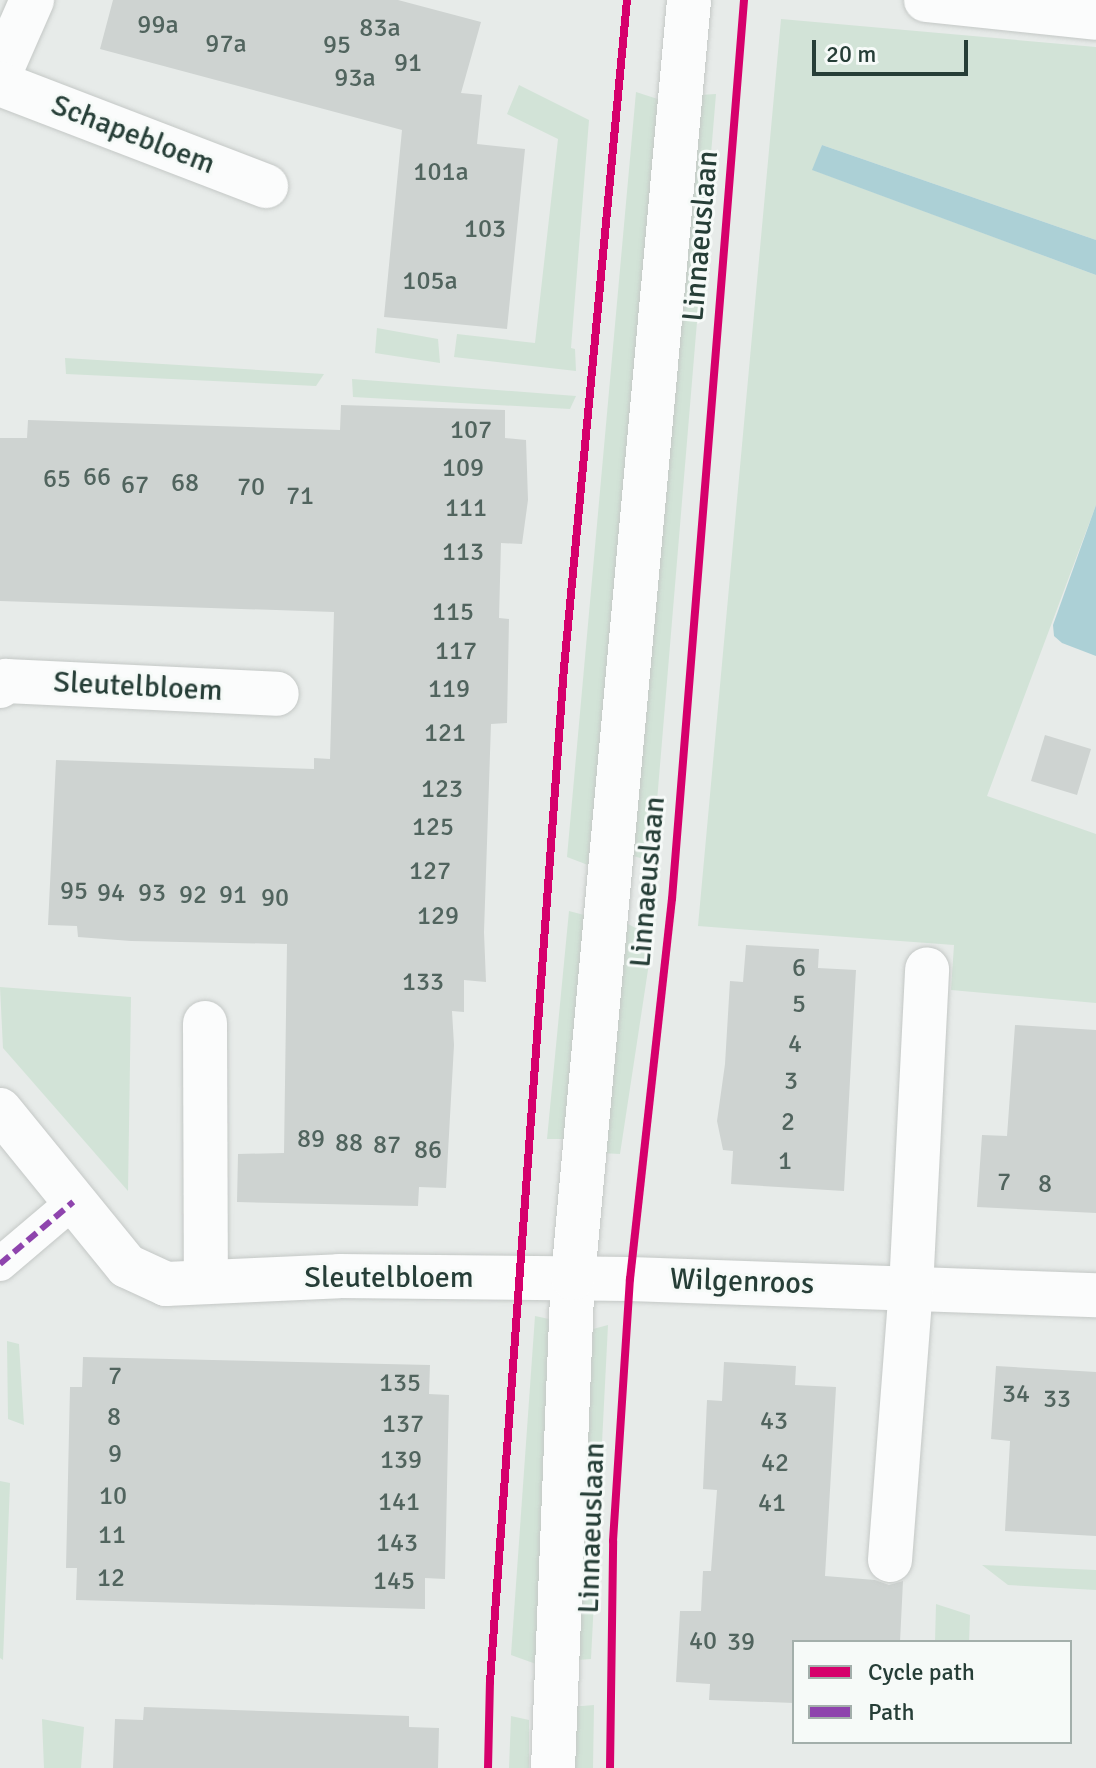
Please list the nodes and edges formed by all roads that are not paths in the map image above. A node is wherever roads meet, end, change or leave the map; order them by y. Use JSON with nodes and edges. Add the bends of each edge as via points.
{"nodes":[{"id":1,"x":32,"y":0,"type":"edge"},
{"id":2,"x":689,"y":0,"type":"edge"},
{"id":3,"x":926,"y":0,"type":"edge"},
{"id":4,"x":1096,"y":18,"type":"edge"},
{"id":5,"x":0,"y":73,"type":"edge"},
{"id":6,"x":0,"y":84,"type":"edge"},
{"id":7,"x":266,"y":186,"type":"dead end"},
{"id":8,"x":0,"y":686,"type":"edge"},
{"id":9,"x":277,"y":694,"type":"dead end"},
{"id":10,"x":927,"y":969,"type":"dead end"},
{"id":11,"x":205,"y":1023,"type":"dead end"},
{"id":12,"x":0,"y":1110,"type":"edge"},
{"id":13,"x":73,"y":1202,"type":"junction"},
{"id":14,"x":0,"y":1264,"type":"edge"},
{"id":15,"x":573,"y":1278,"type":"junction"},
{"id":16,"x":206,"y":1282,"type":"junction"},
{"id":17,"x":911,"y":1288,"type":"junction"},
{"id":18,"x":1096,"y":1295,"type":"edge"},
{"id":19,"x":890,"y":1560,"type":"dead end"},
{"id":20,"x":553,"y":1768,"type":"edge"}],
"edges":[{"from":1,"to":5,"type":"street"},
{"from":2,"to":15,"type":"street","name":"Linnaeuslaan"},
{"from":3,"to":4,"type":"street"},
{"from":6,"to":7,"type":"street","name":"Schapebloem"},
{"from":8,"to":9,"type":"street","name":"Sleutelbloem","via":[[6,681]]},
{"from":10,"to":17,"type":"street"},
{"from":11,"to":16,"type":"street"},
{"from":12,"to":13,"type":"street","name":"Sleutelbloem"},
{"from":13,"to":14,"type":"street"},
{"from":13,"to":16,"type":"street","name":"Sleutelbloem","via":[[127,1266],[166,1284]]},
{"from":15,"to":16,"type":"street","name":"Sleutelbloem","via":[[339,1276]]},
{"from":15,"to":17,"type":"street","name":"Wilgenroos"},
{"from":15,"to":20,"type":"street","name":"Linnaeuslaan"},
{"from":17,"to":18,"type":"street","name":"Wilgenroos"},
{"from":17,"to":19,"type":"street"}]}
